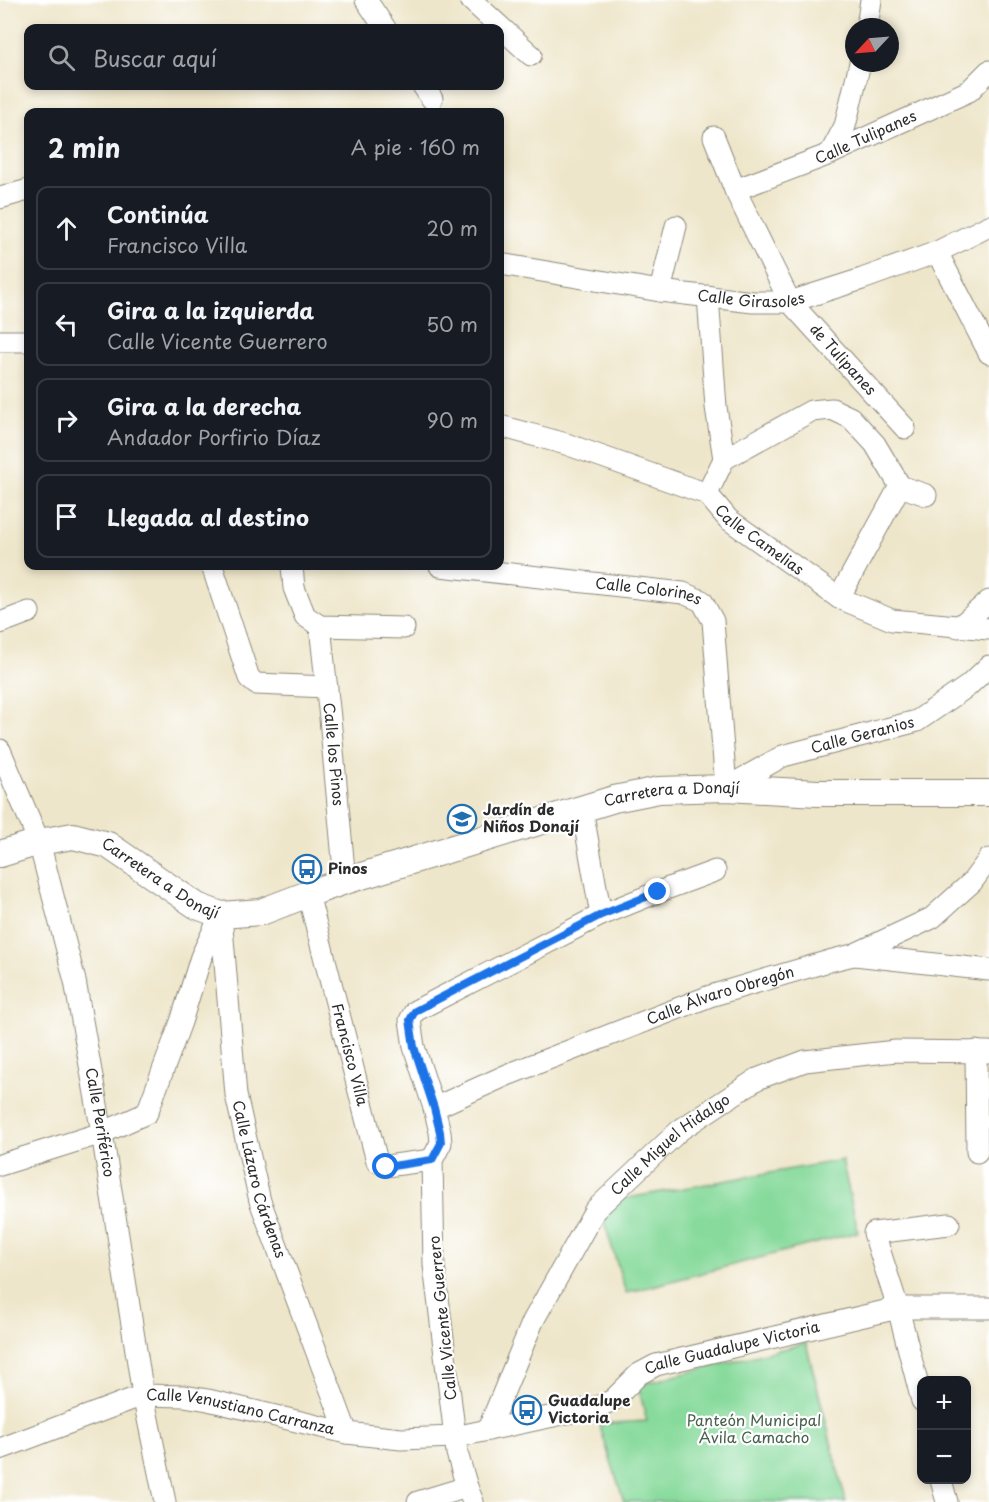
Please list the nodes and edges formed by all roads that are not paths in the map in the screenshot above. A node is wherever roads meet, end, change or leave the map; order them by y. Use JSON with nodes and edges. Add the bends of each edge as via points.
{"nodes":[{"id":1,"x":366,"y":0,"type":"edge"},
{"id":2,"x":471,"y":0,"type":"edge"},
{"id":3,"x":871,"y":0,"type":"edge"},
{"id":4,"x":868,"y":18,"type":"edge"},
{"id":5,"x":382,"y":24,"type":"edge"},
{"id":6,"x":497,"y":24,"type":"edge"},
{"id":7,"x":504,"y":30,"type":"edge"},
{"id":8,"x":531,"y":55,"type":"dead end"},
{"id":9,"x":989,"y":71,"type":"edge"},
{"id":10,"x":858,"y":72,"type":"edge"},
{"id":11,"x":714,"y":137,"type":"dead end"},
{"id":12,"x":830,"y":154,"type":"junction"},
{"id":13,"x":735,"y":190,"type":"junction"},
{"id":14,"x":24,"y":191,"type":"edge"},
{"id":15,"x":0,"y":198,"type":"edge"},
{"id":16,"x":676,"y":226,"type":"dead end"},
{"id":17,"x":989,"y":226,"type":"edge"},
{"id":18,"x":937,"y":252,"type":"junction"},
{"id":19,"x":504,"y":265,"type":"edge"},
{"id":20,"x":660,"y":291,"type":"junction"},
{"id":21,"x":708,"y":296,"type":"junction"},
{"id":22,"x":790,"y":302,"type":"junction"},
{"id":23,"x":0,"y":341,"type":"edge"},
{"id":24,"x":24,"y":341,"type":"edge"},
{"id":25,"x":989,"y":353,"type":"edge"},
{"id":26,"x":504,"y":427,"type":"edge"},
{"id":27,"x":905,"y":428,"type":"dead end"},
{"id":28,"x":724,"y":459,"type":"junction"},
{"id":29,"x":900,"y":486,"type":"junction"},
{"id":30,"x":707,"y":494,"type":"junction"},
{"id":31,"x":926,"y":495,"type":"dead end"},
{"id":32,"x":213,"y":570,"type":"edge"},
{"id":33,"x":292,"y":570,"type":"edge"},
{"id":34,"x":476,"y":570,"type":"edge"},
{"id":35,"x":839,"y":598,"type":"junction"},
{"id":36,"x":989,"y":601,"type":"edge"},
{"id":37,"x":29,"y":612,"type":"dead end"},
{"id":38,"x":0,"y":623,"type":"edge"},
{"id":39,"x":320,"y":626,"type":"junction"},
{"id":40,"x":959,"y":627,"type":"junction"},
{"id":41,"x":404,"y":628,"type":"dead end"},
{"id":42,"x":989,"y":629,"type":"edge"},
{"id":43,"x":989,"y":666,"type":"edge"},
{"id":44,"x":327,"y":687,"type":"junction"},
{"id":45,"x":0,"y":750,"type":"edge"},
{"id":46,"x":726,"y":788,"type":"junction"},
{"id":47,"x":989,"y":793,"type":"edge"},
{"id":48,"x":582,"y":809,"type":"junction"},
{"id":49,"x":39,"y":842,"type":"junction"},
{"id":50,"x":0,"y":854,"type":"edge"},
{"id":51,"x":989,"y":859,"type":"edge"},
{"id":52,"x":715,"y":871,"type":"dead end"},
{"id":53,"x":345,"y":881,"type":"junction"},
{"id":54,"x":308,"y":894,"type":"junction"},
{"id":55,"x":221,"y":915,"type":"junction"},
{"id":56,"x":601,"y":915,"type":"junction"},
{"id":57,"x":853,"y":955,"type":"junction"},
{"id":58,"x":989,"y":970,"type":"edge"},
{"id":59,"x":982,"y":1052,"type":"edge"},
{"id":60,"x":434,"y":1108,"type":"junction"},
{"id":61,"x":102,"y":1133,"type":"junction"},
{"id":62,"x":977,"y":1152,"type":"dead end"},
{"id":63,"x":432,"y":1160,"type":"junction"},
{"id":64,"x":0,"y":1166,"type":"edge"},
{"id":65,"x":949,"y":1224,"type":"dead end"},
{"id":66,"x":898,"y":1308,"type":"junction"},
{"id":67,"x":989,"y":1308,"type":"edge"},
{"id":68,"x":917,"y":1385,"type":"edge"},
{"id":69,"x":143,"y":1395,"type":"junction"},
{"id":70,"x":488,"y":1430,"type":"junction"},
{"id":71,"x":346,"y":1433,"type":"junction"},
{"id":72,"x":455,"y":1437,"type":"junction"},
{"id":73,"x":0,"y":1449,"type":"edge"},
{"id":74,"x":942,"y":1484,"type":"edge"},
{"id":75,"x":470,"y":1495,"type":"edge"},
{"id":76,"x":165,"y":1502,"type":"edge"},
{"id":77,"x":418,"y":1502,"type":"edge"},
{"id":78,"x":947,"y":1502,"type":"edge"}],
"edges":[{"from":1,"to":5,"type":"street"},
{"from":2,"to":6,"type":"street"},
{"from":3,"to":4,"type":"street"},
{"from":7,"to":8,"type":"street"},
{"from":9,"to":12,"type":"street","name":"Calle Tulipanes","via":[[969,91]]},
{"from":10,"to":12,"type":"street","via":[[845,126]]},
{"from":11,"to":13,"type":"street","name":"de Tulipanes"},
{"from":12,"to":13,"type":"street","name":"Calle Tulipanes"},
{"from":13,"to":22,"type":"street","name":"de Tulipanes"},
{"from":14,"to":15,"type":"street"},
{"from":16,"to":20,"type":"street"},
{"from":17,"to":18,"type":"street","name":"Calle Girasoles"},
{"from":18,"to":22,"type":"street","name":"Calle Girasoles"},
{"from":18,"to":25,"type":"street"},
{"from":19,"to":20,"type":"street","name":"Calle Girasoles"},
{"from":20,"to":21,"type":"street","name":"Calle Girasoles"},
{"from":21,"to":22,"type":"street","name":"Calle Girasoles"},
{"from":21,"to":28,"type":"street"},
{"from":22,"to":27,"type":"street","name":"de Tulipanes"},
{"from":23,"to":24,"type":"street"},
{"from":26,"to":30,"type":"street","name":"Calle Camelias","via":[[566,444]]},
{"from":28,"to":29,"type":"street","via":[[811,411],[832,409],[851,418],[875,444]]},
{"from":28,"to":30,"type":"street"},
{"from":29,"to":31,"type":"street"},
{"from":29,"to":35,"type":"street"},
{"from":30,"to":35,"type":"street","name":"Calle Camelias","via":[[728,519]]},
{"from":32,"to":44,"type":"street","via":[[249,678],[256,684]]},
{"from":33,"to":39,"type":"street","via":[[294,588],[305,616]]},
{"from":34,"to":46,"type":"street","name":"Calle Colorines","via":[[683,593],[702,601],[713,621]]},
{"from":35,"to":40,"type":"street","name":"Calle Camelias","via":[[892,620]]},
{"from":36,"to":40,"type":"street"},
{"from":37,"to":38,"type":"street"},
{"from":39,"to":41,"type":"street"},
{"from":39,"to":44,"type":"street","name":"Calle los Pinos"},
{"from":40,"to":42,"type":"street","name":"Calle Camelias"},
{"from":43,"to":46,"type":"street","name":"Calle Geranios","via":[[968,686],[917,720],[783,756]]},
{"from":44,"to":53,"type":"street","name":"Calle los Pinos"},
{"from":45,"to":49,"type":"street","name":"Calle Periférico"},
{"from":46,"to":47,"type":"main road","name":"Carretera a Donají","via":[[818,793]]},
{"from":46,"to":48,"type":"main road","name":"Carretera a Donají","via":[[659,790]]},
{"from":48,"to":53,"type":"main road","name":"Carretera a Donají"},
{"from":48,"to":56,"type":"street"},
{"from":49,"to":50,"type":"main road","name":"Carretera a Donají"},
{"from":49,"to":55,"type":"main road","name":"Carretera a Donají","via":[[73,836],[108,845],[197,906]]},
{"from":49,"to":61,"type":"street","name":"Calle Periférico","via":[[75,981]]},
{"from":51,"to":57,"type":"street","name":"Calle Álvaro Obregón","via":[[972,882],[932,918]]},
{"from":52,"to":56,"type":"street"},
{"from":53,"to":54,"type":"main road","name":"Carretera a Donají"},
{"from":54,"to":55,"type":"main road","name":"Carretera a Donají","via":[[261,912]]},
{"from":54,"to":63,"type":"street","name":"Francisco Villa","via":[[377,1161],[386,1167]]},
{"from":55,"to":61,"type":"street","via":[[201,957],[147,1113]]},
{"from":55,"to":71,"type":"street","name":"Calle Lázaro Cárdenas","via":[[236,1095],[260,1201]]},
{"from":56,"to":60,"type":"street","name":"Calle Vicente Guerrero","via":[[415,1011],[410,1020],[414,1047]]},
{"from":57,"to":58,"type":"street"},
{"from":57,"to":60,"type":"street","name":"Calle Álvaro Obregón","via":[[710,996]]},
{"from":59,"to":62,"type":"street"},
{"from":59,"to":70,"type":"street","name":"Calle Miguel Hidalgo","via":[[896,1051],[805,1061],[757,1079],[680,1130],[595,1210],[533,1321]]},
{"from":60,"to":63,"type":"street","name":"Calle Vicente Guerrero","via":[[441,1143]]},
{"from":61,"to":64,"type":"street"},
{"from":61,"to":69,"type":"street","name":"Calle Periférico"},
{"from":63,"to":72,"type":"street","name":"Calle Vicente Guerrero","via":[[434,1265]]},
{"from":65,"to":66,"type":"street","via":[[874,1233]]},
{"from":66,"to":67,"type":"street","name":"Calle Guadalupe Victoria"},
{"from":66,"to":68,"type":"street"},
{"from":66,"to":70,"type":"street","name":"Calle Guadalupe Victoria","via":[[656,1365],[600,1406]]},
{"from":69,"to":71,"type":"street","name":"Calle Venustiano Carranza","via":[[200,1398]]},
{"from":69,"to":73,"type":"street","name":"Calle Venustiano Carranza"},
{"from":69,"to":76,"type":"street","name":"Calle Periférico"},
{"from":70,"to":72,"type":"street","name":"Calle Guadalupe Victoria"},
{"from":71,"to":72,"type":"street","name":"Calle Venustiano Carranza","via":[[401,1439]]},
{"from":72,"to":75,"type":"street","name":"Calle Vicente Guerrero"},
{"from":74,"to":78,"type":"street"},
{"from":75,"to":77,"type":"street","name":"Calle Vicente Guerrero"}]}
